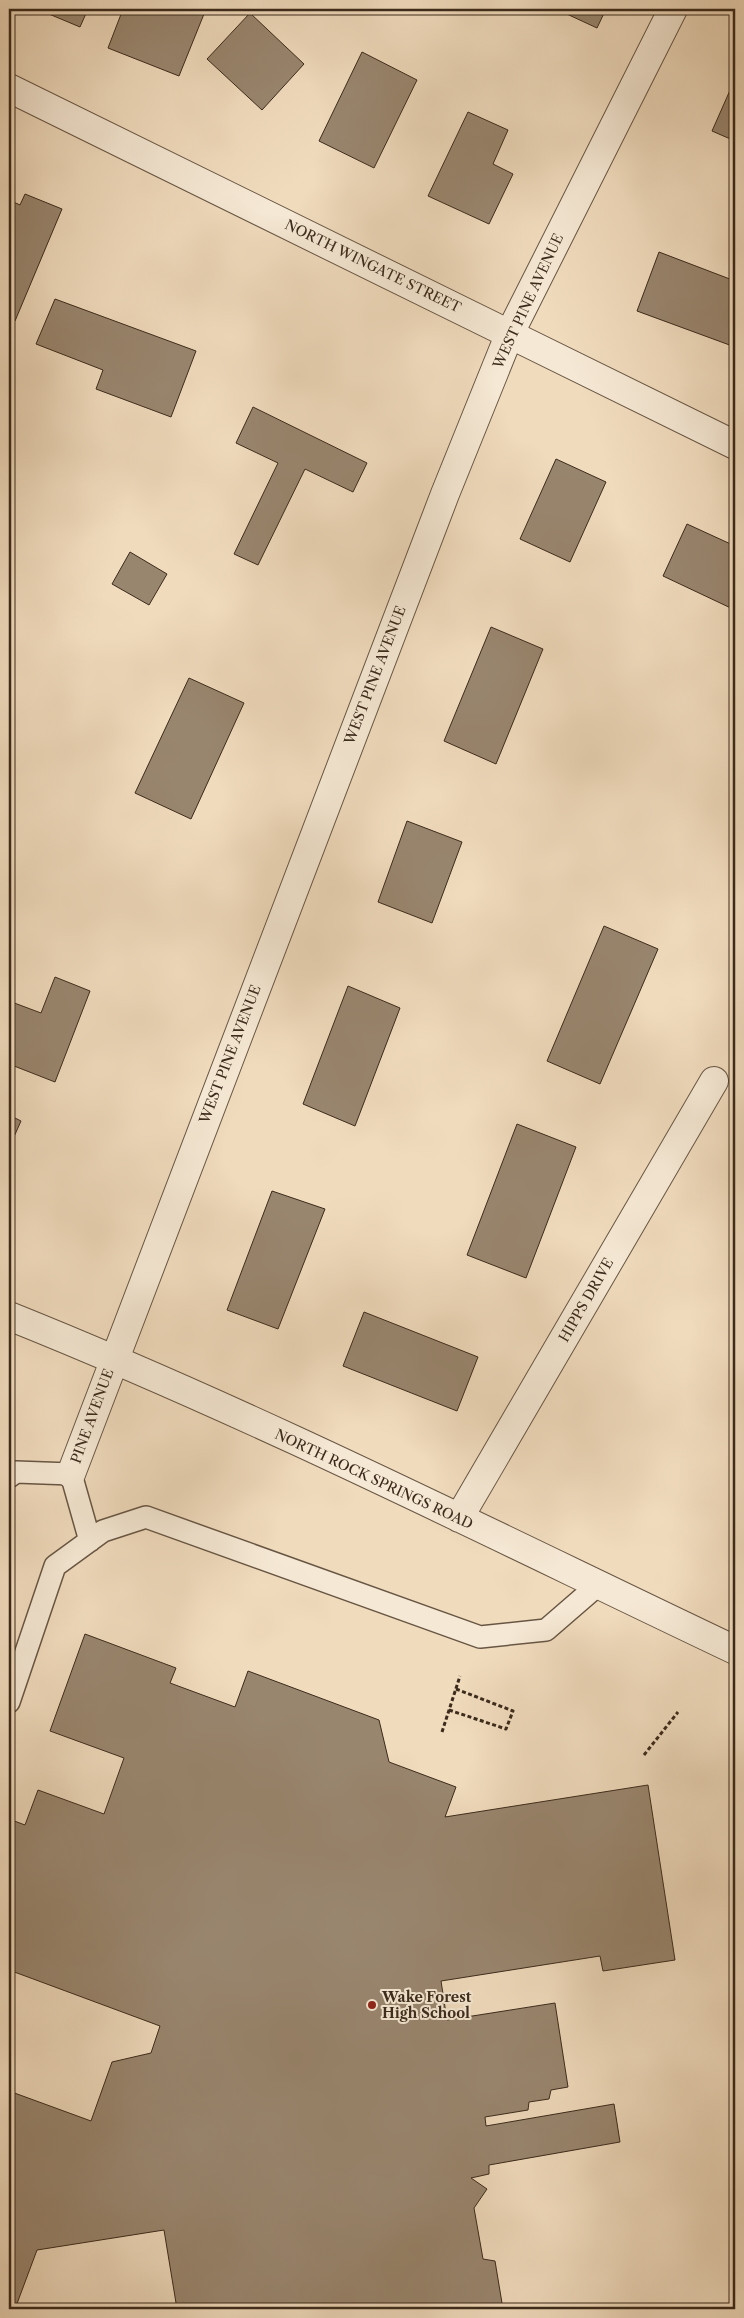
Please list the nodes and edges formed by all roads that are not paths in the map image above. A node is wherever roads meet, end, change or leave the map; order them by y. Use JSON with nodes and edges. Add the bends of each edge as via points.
{"nodes":[{"id":1,"x":673,"y":9,"type":"edge"},
{"id":2,"x":9,"y":88,"type":"edge"},
{"id":3,"x":510,"y":333,"type":"junction"},
{"id":4,"x":735,"y":446,"type":"edge"},
{"id":5,"x":714,"y":1081,"type":"dead end"},
{"id":6,"x":9,"y":1316,"type":"edge"},
{"id":7,"x":113,"y":1358,"type":"junction"},
{"id":8,"x":71,"y":1474,"type":"junction"},
{"id":9,"x":9,"y":1477,"type":"edge"},
{"id":10,"x":459,"y":1518,"type":"junction"},
{"id":11,"x":90,"y":1541,"type":"junction"},
{"id":12,"x":598,"y":1585,"type":"junction"},
{"id":13,"x":735,"y":1650,"type":"edge"},
{"id":14,"x":9,"y":1702,"type":"edge"}],
"edges":[{"from":1,"to":3,"type":"street","name":"WEST PINE AVENUE"},
{"from":2,"to":3,"type":"street","name":"NORTH WINGATE STREET"},
{"from":3,"to":4,"type":"street","name":"NORTH WINGATE STREET"},
{"from":3,"to":7,"type":"street","name":"WEST PINE AVENUE","via":[[444,494]]},
{"from":5,"to":10,"type":"street","name":"HIPPS DRIVE"},
{"from":6,"to":7,"type":"street","name":"NORTH ROCK SPRINGS ROAD"},
{"from":7,"to":8,"type":"street","name":"PINE AVENUE"},
{"from":7,"to":10,"type":"street","name":"NORTH ROCK SPRINGS ROAD"},
{"from":8,"to":9,"type":"lane","via":[[16,1472]]},
{"from":8,"to":11,"type":"lane"},
{"from":10,"to":12,"type":"street","name":"NORTH ROCK SPRINGS ROAD"},
{"from":11,"to":12,"type":"lane","via":[[104,1531],[146,1517],[480,1637],[546,1630]]},
{"from":11,"to":14,"type":"lane","via":[[55,1566]]},
{"from":12,"to":13,"type":"street","name":"NORTH ROCK SPRINGS ROAD"}]}
